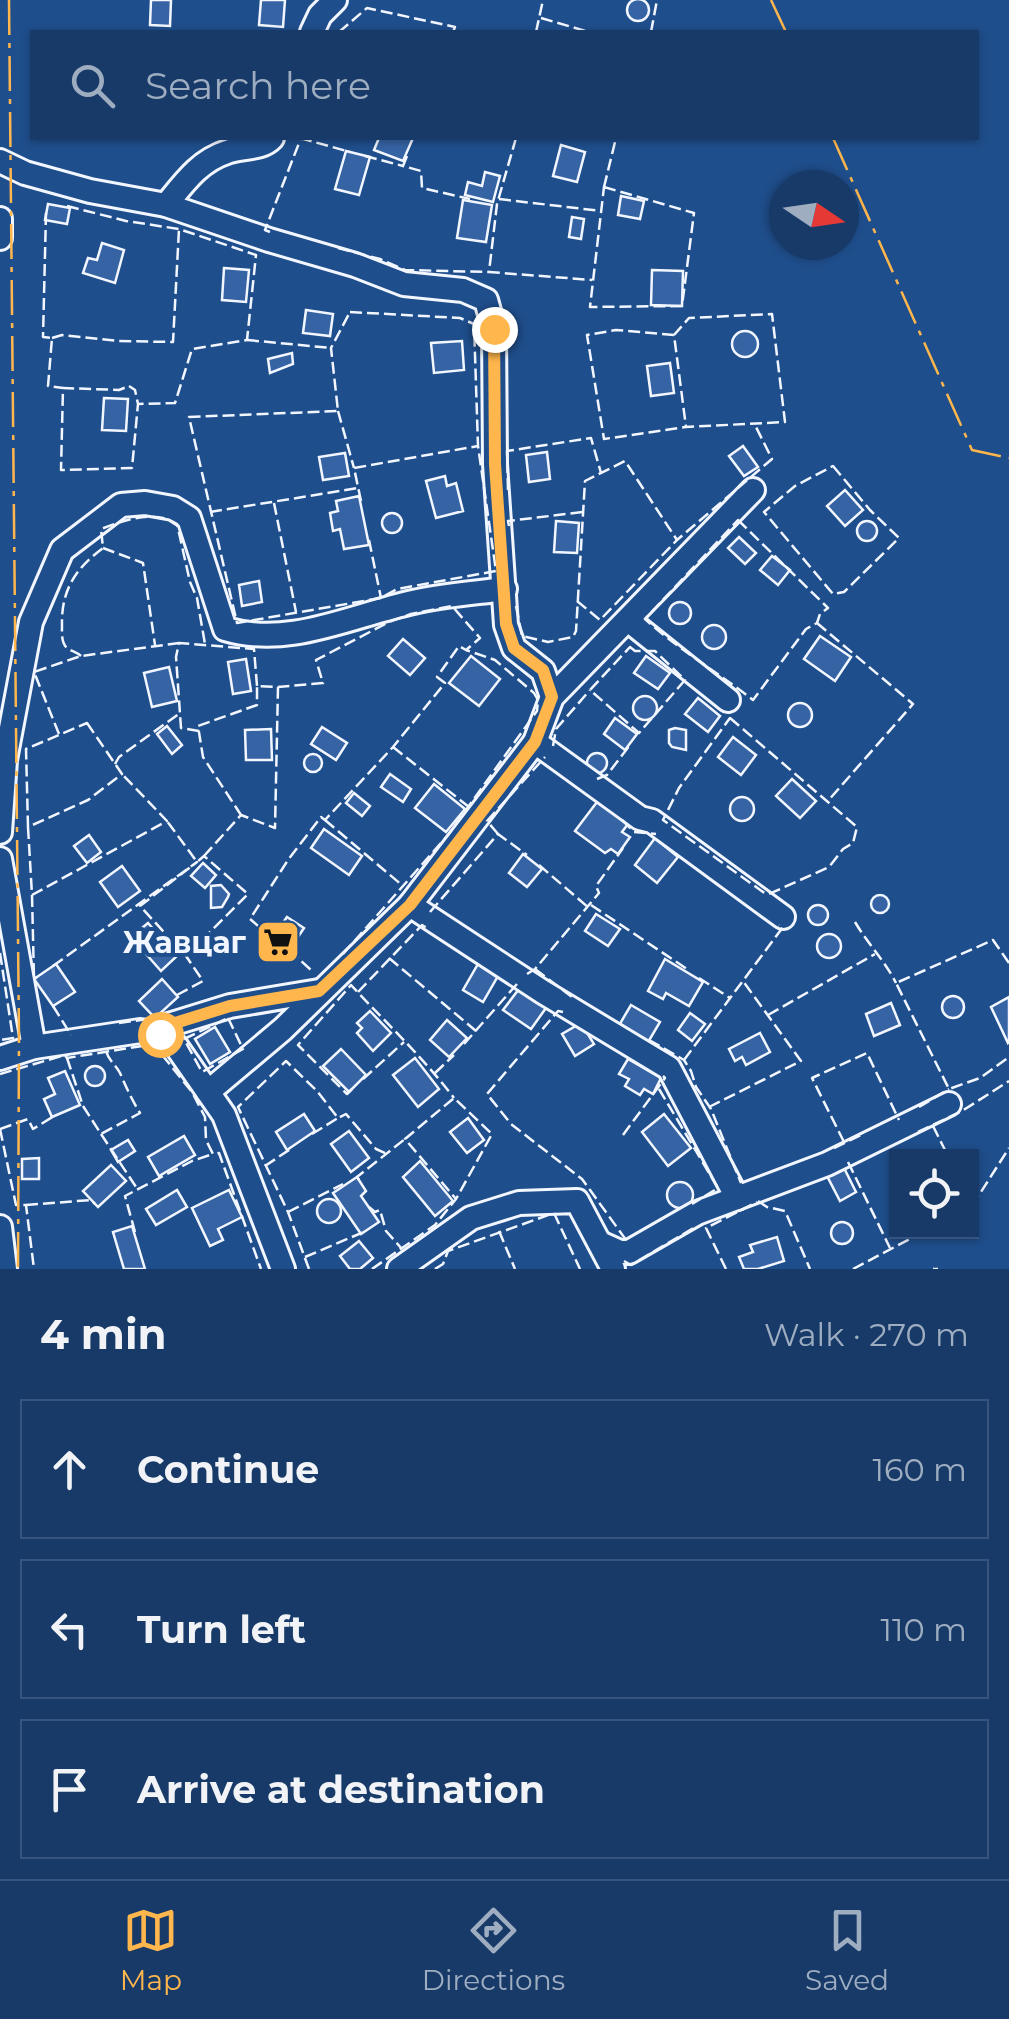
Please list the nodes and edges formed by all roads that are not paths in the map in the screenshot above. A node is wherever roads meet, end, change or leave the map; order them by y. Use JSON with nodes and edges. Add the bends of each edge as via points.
{"nodes":[{"id":1,"x":335,"y":0,"type":"edge"},
{"id":2,"x":313,"y":30,"type":"edge"},
{"id":3,"x":270,"y":140,"type":"edge"},
{"id":4,"x":0,"y":162,"type":"edge"},
{"id":5,"x":166,"y":204,"type":"junction"},
{"id":6,"x":0,"y":219,"type":"edge"},
{"id":7,"x":0,"y":238,"type":"edge"},
{"id":8,"x":753,"y":490,"type":"dead end"},
{"id":9,"x":504,"y":589,"type":"junction"},
{"id":10,"x":628,"y":620,"type":"junction"},
{"id":11,"x":552,"y":697,"type":"junction"},
{"id":12,"x":728,"y":700,"type":"dead end"},
{"id":13,"x":535,"y":742,"type":"junction"},
{"id":14,"x":0,"y":832,"type":"edge"},
{"id":15,"x":0,"y":859,"type":"edge"},
{"id":16,"x":410,"y":905,"type":"junction"},
{"id":17,"x":783,"y":917,"type":"dead end"},
{"id":18,"x":319,"y":991,"type":"junction"},
{"id":19,"x":146,"y":1032,"type":"junction"},
{"id":20,"x":34,"y":1048,"type":"junction"},
{"id":21,"x":0,"y":1058,"type":"edge"},
{"id":22,"x":208,"y":1092,"type":"junction"},
{"id":23,"x":949,"y":1104,"type":"dead end"},
{"id":24,"x":737,"y":1198,"type":"junction"},
{"id":25,"x":0,"y":1227,"type":"edge"},
{"id":26,"x":600,"y":1244,"type":"junction"},
{"id":27,"x":6,"y":1269,"type":"edge"},
{"id":28,"x":282,"y":1269,"type":"edge"},
{"id":29,"x":399,"y":1269,"type":"edge"},
{"id":30,"x":613,"y":1269,"type":"edge"}],
"edges":[{"from":1,"to":2,"type":"street"},
{"from":3,"to":5,"type":"street","via":[[205,162]]},
{"from":4,"to":5,"type":"street","via":[[90,191]]},
{"from":5,"to":9,"type":"street","via":[[404,284],[463,290],[486,300],[494,329]]},
{"from":6,"to":7,"type":"street"},
{"from":8,"to":10,"type":"street"},
{"from":9,"to":11,"type":"street","via":[[514,648],[543,670]]},
{"from":9,"to":14,"type":"street","via":[[416,601],[283,636],[250,636],[225,628],[189,518],[173,508],[121,505],[62,550],[32,622],[5,760]]},
{"from":10,"to":11,"type":"street"},
{"from":10,"to":12,"type":"street"},
{"from":11,"to":13,"type":"street"},
{"from":13,"to":16,"type":"street"},
{"from":13,"to":17,"type":"street"},
{"from":15,"to":20,"type":"street"},
{"from":16,"to":18,"type":"street"},
{"from":16,"to":24,"type":"street","via":[[669,1068]]},
{"from":18,"to":19,"type":"street","via":[[230,1006]]},
{"from":18,"to":22,"type":"street"},
{"from":19,"to":20,"type":"street"},
{"from":19,"to":22,"type":"street","via":[[176,1046]]},
{"from":20,"to":21,"type":"street"},
{"from":22,"to":28,"type":"street","via":[[224,1114]]},
{"from":23,"to":24,"type":"street"},
{"from":24,"to":26,"type":"street","via":[[629,1252]]},
{"from":25,"to":27,"type":"street"},
{"from":26,"to":29,"type":"street","via":[[577,1201],[519,1203],[471,1218]]},
{"from":26,"to":30,"type":"street"}]}
